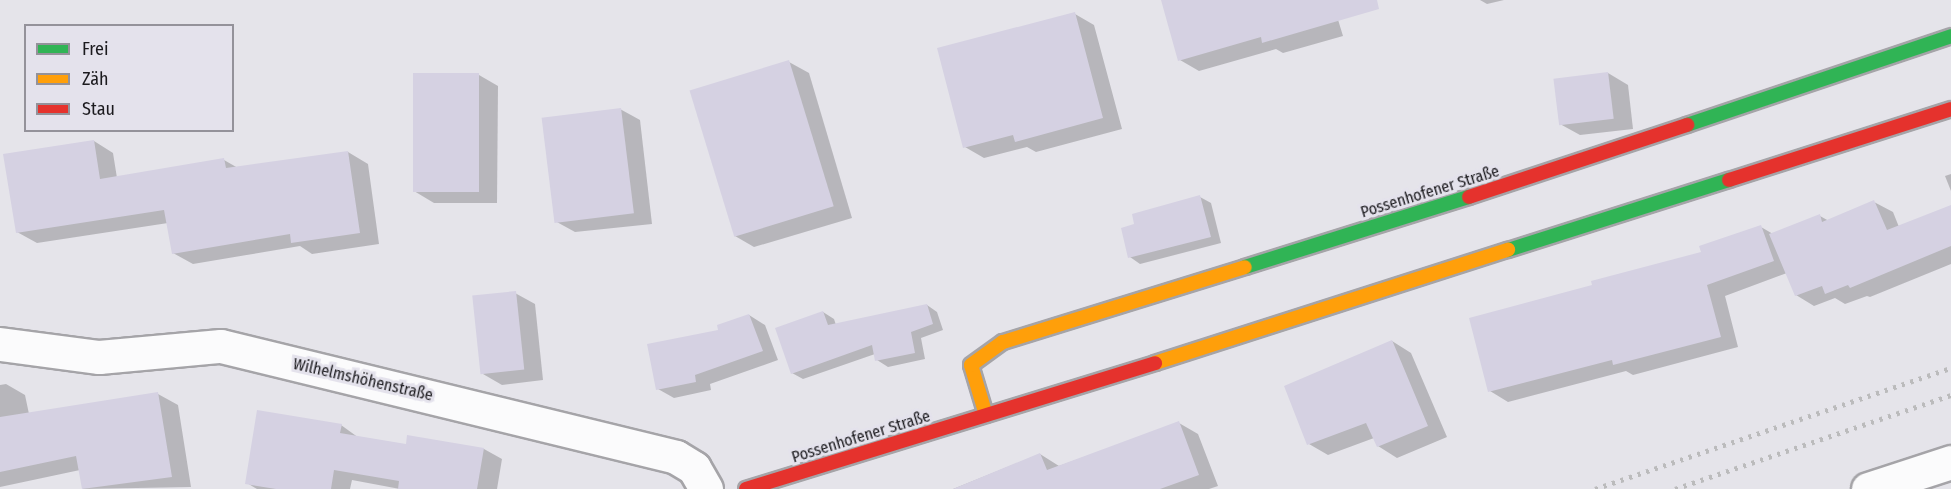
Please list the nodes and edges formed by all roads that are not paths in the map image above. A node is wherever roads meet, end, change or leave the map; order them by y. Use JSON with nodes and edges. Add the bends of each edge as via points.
{"nodes":[{"id":1,"x":1951,"y":36,"type":"edge"},
{"id":2,"x":1951,"y":109,"type":"edge"},
{"id":3,"x":0,"y":344,"type":"edge"},
{"id":4,"x":986,"y":415,"type":"junction"},
{"id":5,"x":1951,"y":462,"type":"edge"},
{"id":6,"x":706,"y":489,"type":"edge"},
{"id":7,"x":746,"y":489,"type":"edge"},
{"id":8,"x":1868,"y":489,"type":"edge"}],
"edges":[{"from":1,"to":4,"type":"main road","name":"Possenhofener Straße","via":[[1504,186],[1003,342],[971,364]]},
{"from":2,"to":4,"type":"main road","name":"Possenhofener Straße"},
{"from":3,"to":6,"type":"street","name":"Wilhelmshöhenstraße","via":[[99,357],[221,346],[676,458],[694,468]]},
{"from":4,"to":7,"type":"main road","name":"Possenhofener Straße"},
{"from":5,"to":8,"type":"street"}]}
